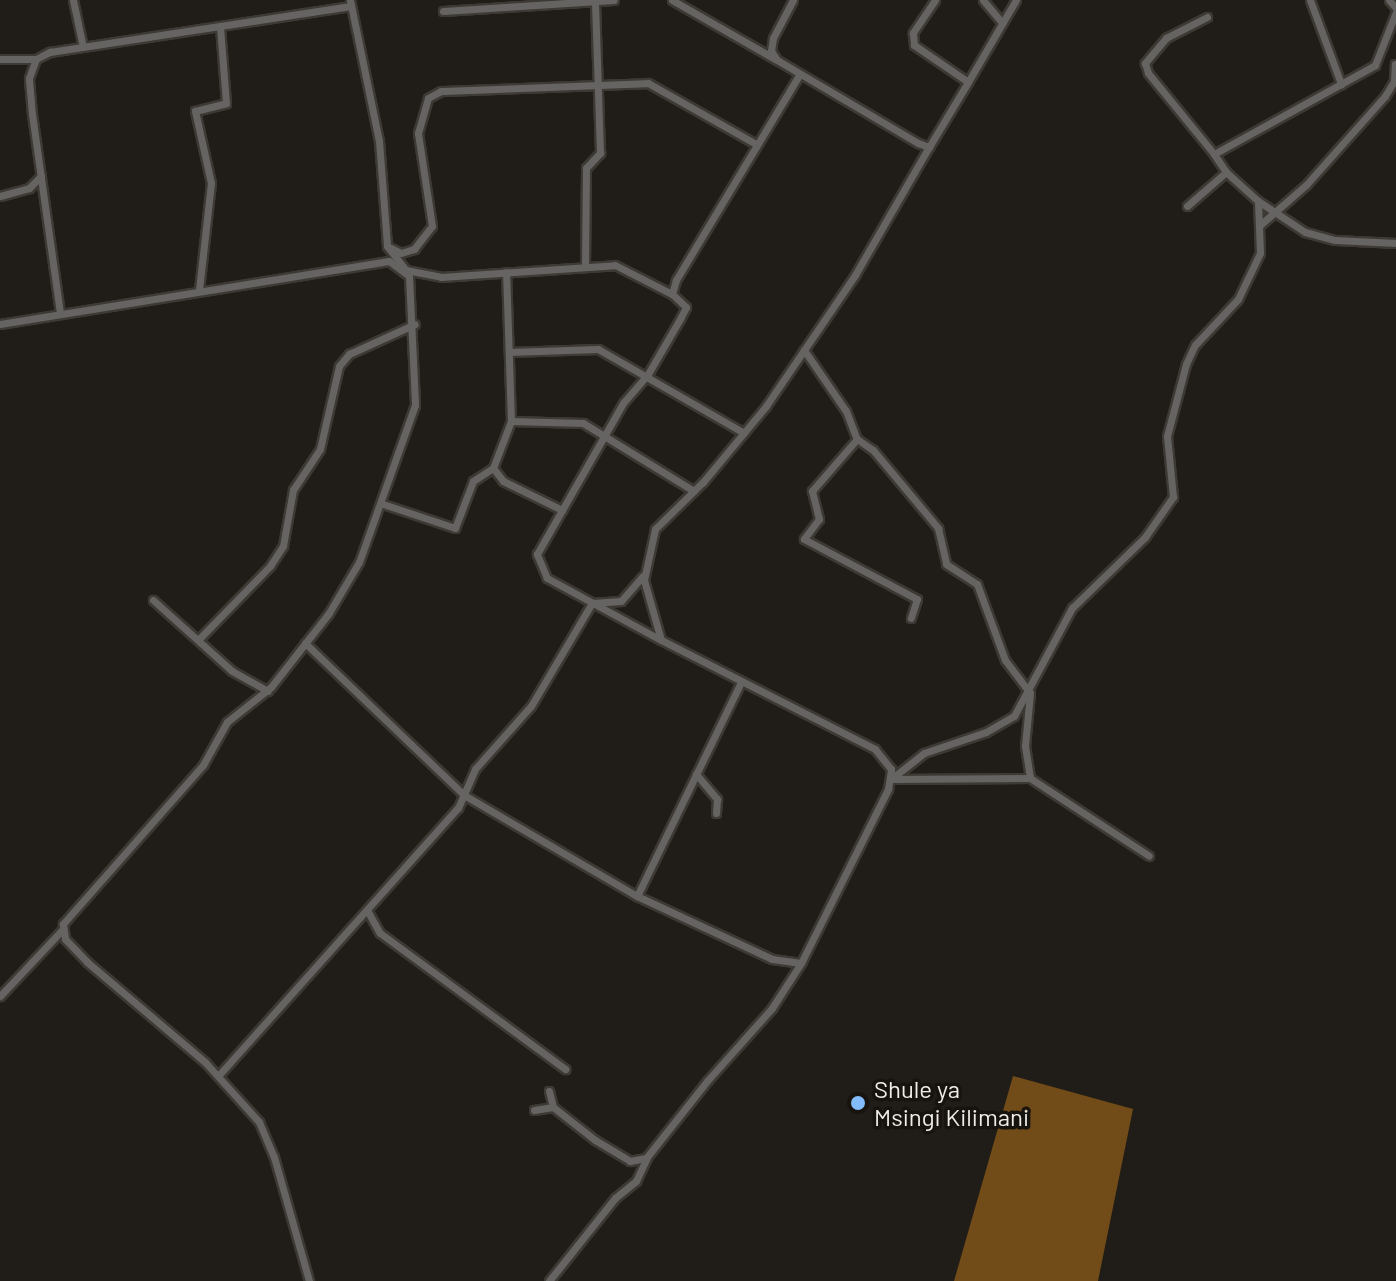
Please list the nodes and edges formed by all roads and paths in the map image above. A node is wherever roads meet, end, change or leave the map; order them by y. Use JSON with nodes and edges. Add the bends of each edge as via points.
{"nodes":[{"id":1,"x":73,"y":0,"type":"edge"},
{"id":2,"x":614,"y":0,"type":"edge"},
{"id":3,"x":672,"y":0,"type":"edge"},
{"id":4,"x":793,"y":0,"type":"edge"},
{"id":5,"x":935,"y":0,"type":"edge"},
{"id":6,"x":983,"y":0,"type":"edge"},
{"id":7,"x":1016,"y":0,"type":"edge"},
{"id":8,"x":1310,"y":0,"type":"edge"},
{"id":9,"x":1389,"y":0,"type":"edge"},
{"id":10,"x":350,"y":3,"type":"edge"},
{"id":11,"x":536,"y":3,"type":"edge"},
{"id":12,"x":595,"y":4,"type":"junction"},
{"id":13,"x":1396,"y":10,"type":"edge"},
{"id":14,"x":443,"y":11,"type":"dead end"},
{"id":15,"x":1207,"y":17,"type":"dead end"},
{"id":16,"x":1002,"y":23,"type":"junction"},
{"id":17,"x":220,"y":26,"type":"junction"},
{"id":18,"x":83,"y":47,"type":"junction"},
{"id":19,"x":0,"y":59,"type":"edge"},
{"id":20,"x":36,"y":59,"type":"junction"},
{"id":21,"x":777,"y":60,"type":"junction"},
{"id":22,"x":1395,"y":64,"type":"edge"},
{"id":23,"x":1375,"y":65,"type":"junction"},
{"id":24,"x":799,"y":75,"type":"junction"},
{"id":25,"x":968,"y":82,"type":"junction"},
{"id":26,"x":1341,"y":84,"type":"junction"},
{"id":27,"x":600,"y":86,"type":"junction"},
{"id":28,"x":756,"y":144,"type":"junction"},
{"id":29,"x":929,"y":147,"type":"junction"},
{"id":30,"x":1214,"y":154,"type":"junction"},
{"id":31,"x":1226,"y":172,"type":"junction"},
{"id":32,"x":41,"y":176,"type":"junction"},
{"id":33,"x":0,"y":196,"type":"edge"},
{"id":34,"x":1258,"y":201,"type":"junction"},
{"id":35,"x":1187,"y":206,"type":"dead end"},
{"id":36,"x":1273,"y":211,"type":"junction"},
{"id":37,"x":1260,"y":225,"type":"junction"},
{"id":38,"x":1396,"y":243,"type":"edge"},
{"id":39,"x":387,"y":246,"type":"junction"},
{"id":40,"x":585,"y":265,"type":"junction"},
{"id":41,"x":406,"y":270,"type":"junction"},
{"id":42,"x":506,"y":272,"type":"junction"},
{"id":43,"x":199,"y":290,"type":"junction"},
{"id":44,"x":672,"y":294,"type":"junction"},
{"id":45,"x":60,"y":313,"type":"junction"},
{"id":46,"x":0,"y":324,"type":"edge"},
{"id":47,"x":415,"y":324,"type":"junction"},
{"id":48,"x":804,"y":350,"type":"junction"},
{"id":49,"x":509,"y":352,"type":"junction"},
{"id":50,"x":648,"y":374,"type":"junction"},
{"id":51,"x":511,"y":421,"type":"junction"},
{"id":52,"x":744,"y":433,"type":"junction"},
{"id":53,"x":605,"y":434,"type":"junction"},
{"id":54,"x":857,"y":439,"type":"junction"},
{"id":55,"x":493,"y":468,"type":"junction"},
{"id":56,"x":694,"y":491,"type":"junction"},
{"id":57,"x":383,"y":504,"type":"junction"},
{"id":58,"x":562,"y":510,"type":"junction"},
{"id":59,"x":645,"y":572,"type":"junction"},
{"id":60,"x":153,"y":600,"type":"dead end"},
{"id":61,"x":592,"y":603,"type":"junction"},
{"id":62,"x":911,"y":618,"type":"dead end"},
{"id":63,"x":199,"y":639,"type":"junction"},
{"id":64,"x":661,"y":640,"type":"junction"},
{"id":65,"x":305,"y":643,"type":"junction"},
{"id":66,"x":741,"y":682,"type":"junction"},
{"id":67,"x":268,"y":691,"type":"junction"},
{"id":68,"x":1030,"y":693,"type":"junction"},
{"id":69,"x":886,"y":761,"type":"junction"},
{"id":70,"x":908,"y":764,"type":"junction"},
{"id":71,"x":697,"y":777,"type":"junction"},
{"id":72,"x":1030,"y":778,"type":"junction"},
{"id":73,"x":891,"y":779,"type":"junction"},
{"id":74,"x":464,"y":795,"type":"junction"},
{"id":75,"x":716,"y":813,"type":"dead end"},
{"id":76,"x":1149,"y":856,"type":"dead end"},
{"id":77,"x":637,"y":896,"type":"junction"},
{"id":78,"x":367,"y":910,"type":"junction"},
{"id":79,"x":62,"y":930,"type":"junction"},
{"id":80,"x":801,"y":963,"type":"junction"},
{"id":81,"x":0,"y":996,"type":"edge"},
{"id":82,"x":565,"y":1069,"type":"dead end"},
{"id":83,"x":218,"y":1076,"type":"junction"},
{"id":84,"x":549,"y":1091,"type":"dead end"},
{"id":85,"x":553,"y":1107,"type":"junction"},
{"id":86,"x":534,"y":1110,"type":"dead end"},
{"id":87,"x":647,"y":1157,"type":"junction"},
{"id":88,"x":309,"y":1281,"type":"edge"},
{"id":89,"x":549,"y":1281,"type":"edge"}],
"edges":[{"from":1,"to":18,"type":"street"},
{"from":2,"to":12,"type":"street"},
{"from":3,"to":21,"type":"street"},
{"from":4,"to":21,"type":"street","via":[[773,38],[771,51]]},
{"from":5,"to":25,"type":"street","via":[[913,33],[914,45]]},
{"from":6,"to":16,"type":"street"},
{"from":7,"to":16,"type":"street"},
{"from":8,"to":26,"type":"street"},
{"from":9,"to":13,"type":"street"},
{"from":10,"to":17,"type":"street"},
{"from":10,"to":39,"type":"street","via":[[379,141]]},
{"from":11,"to":12,"type":"street"},
{"from":11,"to":14,"type":"street"},
{"from":12,"to":27,"type":"street"},
{"from":13,"to":23,"type":"street"},
{"from":15,"to":30,"type":"street","via":[[1166,38],[1145,63]]},
{"from":16,"to":25,"type":"street"},
{"from":17,"to":18,"type":"street"},
{"from":17,"to":43,"type":"street","via":[[226,103],[195,111],[211,183]]},
{"from":18,"to":20,"type":"street"},
{"from":19,"to":20,"type":"street"},
{"from":20,"to":32,"type":"street","via":[[29,78]]},
{"from":21,"to":24,"type":"street"},
{"from":22,"to":23,"type":"street"},
{"from":22,"to":36,"type":"street","via":[[1394,81],[1385,96],[1306,185]]},
{"from":23,"to":26,"type":"street"},
{"from":24,"to":28,"type":"street"},
{"from":24,"to":29,"type":"street"},
{"from":25,"to":29,"type":"street"},
{"from":26,"to":30,"type":"street"},
{"from":27,"to":28,"type":"street","via":[[648,83]]},
{"from":27,"to":39,"type":"street","via":[[441,91],[428,98],[418,133],[432,226],[414,249],[401,253]]},
{"from":27,"to":40,"type":"street","via":[[600,153],[586,168]]},
{"from":28,"to":44,"type":"street"},
{"from":29,"to":48,"type":"street","via":[[855,275]]},
{"from":30,"to":31,"type":"street"},
{"from":31,"to":34,"type":"street"},
{"from":31,"to":35,"type":"street"},
{"from":32,"to":33,"type":"street","via":[[29,188]]},
{"from":32,"to":45,"type":"street"},
{"from":34,"to":36,"type":"street"},
{"from":34,"to":37,"type":"street"},
{"from":36,"to":37,"type":"street"},
{"from":36,"to":38,"type":"street","via":[[1305,232],[1335,240]]},
{"from":37,"to":68,"type":"street","via":[[1260,253],[1238,299],[1195,345],[1186,364],[1167,436],[1173,497],[1145,537],[1072,608]]},
{"from":39,"to":41,"type":"street"},
{"from":40,"to":42,"type":"street"},
{"from":40,"to":44,"type":"street","via":[[615,265]]},
{"from":41,"to":42,"type":"street","via":[[441,277]]},
{"from":41,"to":43,"type":"street","via":[[389,261]]},
{"from":41,"to":47,"type":"street"},
{"from":42,"to":49,"type":"street"},
{"from":43,"to":45,"type":"street"},
{"from":44,"to":50,"type":"street","via":[[686,307]]},
{"from":45,"to":46,"type":"street"},
{"from":47,"to":57,"type":"street","via":[[415,405]]},
{"from":47,"to":63,"type":"street","via":[[349,354],[339,366],[320,449],[293,490],[283,546]]},
{"from":48,"to":52,"type":"street"},
{"from":48,"to":54,"type":"street","via":[[846,411]]},
{"from":49,"to":50,"type":"street","via":[[598,349]]},
{"from":49,"to":51,"type":"street"},
{"from":50,"to":52,"type":"street"},
{"from":50,"to":53,"type":"street"},
{"from":51,"to":53,"type":"street","via":[[583,423]]},
{"from":51,"to":55,"type":"street"},
{"from":52,"to":56,"type":"street"},
{"from":53,"to":56,"type":"street"},
{"from":53,"to":58,"type":"street"},
{"from":54,"to":62,"type":"street","via":[[812,491],[819,519],[804,539],[917,599]]},
{"from":54,"to":68,"type":"street","via":[[873,450],[938,528],[946,564],[977,584],[1005,660]]},
{"from":55,"to":57,"type":"street","via":[[473,481],[455,528]]},
{"from":55,"to":58,"type":"street","via":[[503,481]]},
{"from":56,"to":59,"type":"street","via":[[655,529]]},
{"from":57,"to":65,"type":"street","via":[[359,562]]},
{"from":58,"to":61,"type":"street","via":[[536,562],[547,578]]},
{"from":59,"to":61,"type":"street","via":[[621,601]]},
{"from":59,"to":64,"type":"street","via":[[653,625]]},
{"from":60,"to":63,"type":"street"},
{"from":61,"to":64,"type":"street"},
{"from":61,"to":74,"type":"street","via":[[531,706],[475,769]]},
{"from":63,"to":67,"type":"street","via":[[232,671]]},
{"from":64,"to":66,"type":"street"},
{"from":65,"to":67,"type":"street"},
{"from":65,"to":74,"type":"street"},
{"from":66,"to":69,"type":"street","via":[[831,724]]},
{"from":66,"to":71,"type":"street"},
{"from":67,"to":79,"type":"street","via":[[227,722],[203,765],[71,912]]},
{"from":68,"to":70,"type":"street","via":[[1001,726],[943,743]]},
{"from":68,"to":72,"type":"street","via":[[1025,746]]},
{"from":69,"to":70,"type":"street"},
{"from":69,"to":73,"type":"street"},
{"from":70,"to":73,"type":"street"},
{"from":71,"to":75,"type":"street","via":[[717,799]]},
{"from":71,"to":77,"type":"street"},
{"from":72,"to":73,"type":"street"},
{"from":72,"to":76,"type":"street"},
{"from":73,"to":80,"type":"street"},
{"from":74,"to":77,"type":"street"},
{"from":74,"to":78,"type":"street"},
{"from":77,"to":80,"type":"street","via":[[772,959]]},
{"from":78,"to":82,"type":"street","via":[[380,933]]},
{"from":78,"to":83,"type":"street"},
{"from":79,"to":81,"type":"street"},
{"from":79,"to":83,"type":"street","via":[[98,972]]},
{"from":80,"to":87,"type":"street","via":[[754,1033],[707,1081]]},
{"from":83,"to":88,"type":"street","via":[[264,1134]]},
{"from":84,"to":85,"type":"street"},
{"from":85,"to":86,"type":"street"},
{"from":85,"to":87,"type":"street","via":[[630,1161]]},
{"from":87,"to":89,"type":"street","via":[[636,1181],[615,1198]]}]}
